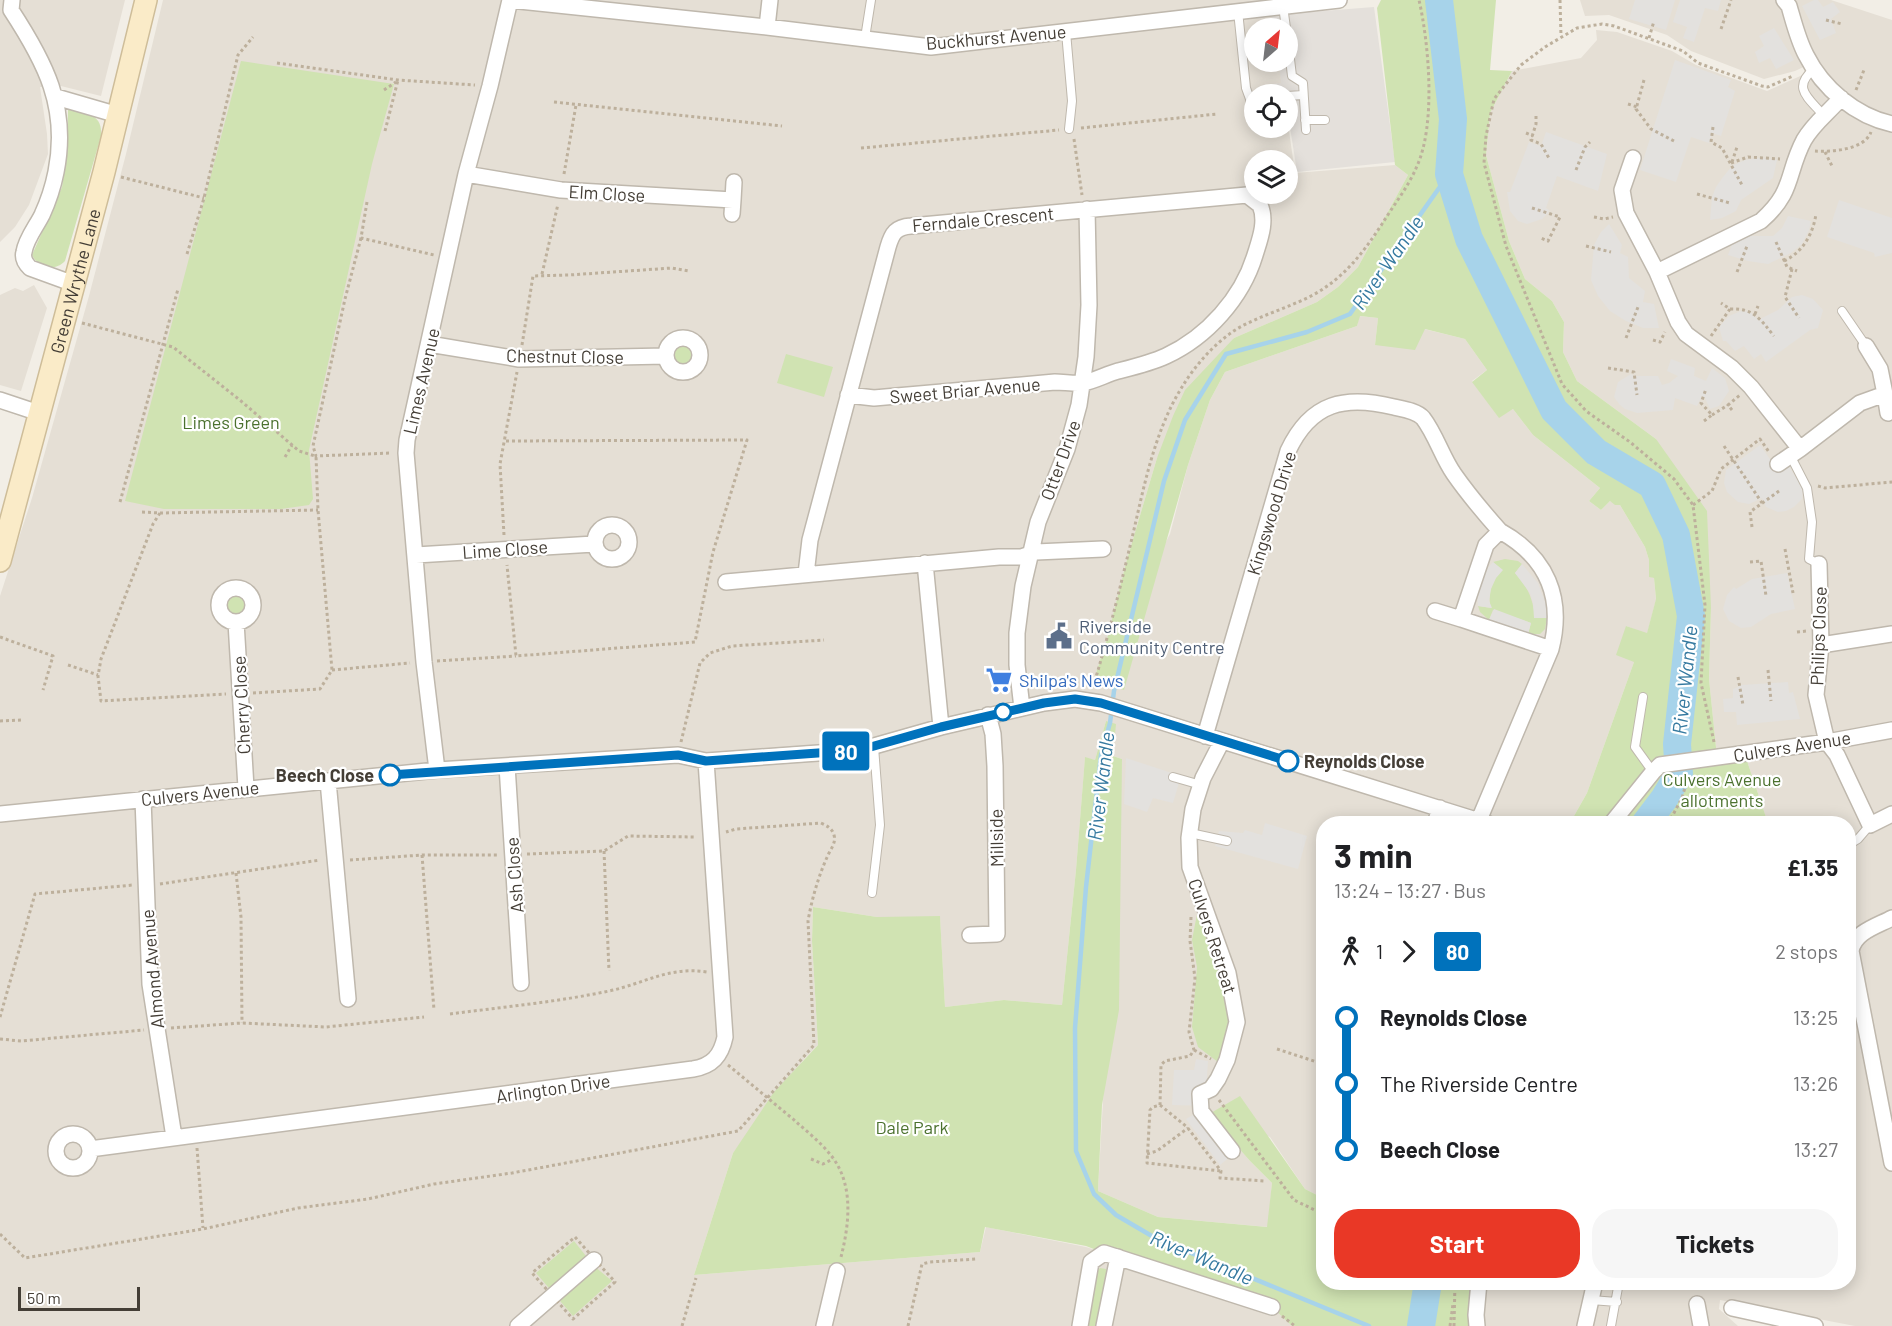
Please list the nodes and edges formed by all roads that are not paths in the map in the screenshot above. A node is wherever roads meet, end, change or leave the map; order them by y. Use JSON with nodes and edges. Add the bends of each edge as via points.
{"nodes":[{"id":1,"x":12,"y":0,"type":"edge"},
{"id":2,"x":146,"y":0,"type":"edge"},
{"id":3,"x":510,"y":0,"type":"edge"},
{"id":4,"x":770,"y":0,"type":"edge"},
{"id":5,"x":871,"y":0,"type":"edge"},
{"id":6,"x":1339,"y":0,"type":"edge"},
{"id":7,"x":1784,"y":0,"type":"edge"},
{"id":8,"x":570,"y":3,"type":"edge"},
{"id":9,"x":1283,"y":6,"type":"junction"},
{"id":10,"x":1238,"y":11,"type":"junction"},
{"id":11,"x":1285,"y":18,"type":"edge"},
{"id":12,"x":767,"y":27,"type":"junction"},
{"id":13,"x":1066,"y":32,"type":"junction"},
{"id":14,"x":864,"y":38,"type":"junction"},
{"id":15,"x":1292,"y":72,"type":"edge"},
{"id":16,"x":1809,"y":73,"type":"junction"},
{"id":17,"x":1246,"y":84,"type":"edge"},
{"id":18,"x":1298,"y":95,"type":"edge"},
{"id":19,"x":1303,"y":95,"type":"junction"},
{"id":20,"x":56,"y":97,"type":"junction"},
{"id":21,"x":1846,"y":102,"type":"junction"},
{"id":22,"x":118,"y":116,"type":"junction"},
{"id":23,"x":1824,"y":116,"type":"junction"},
{"id":24,"x":1305,"y":120,"type":"junction"},
{"id":25,"x":1325,"y":120,"type":"dead end"},
{"id":26,"x":1892,"y":124,"type":"edge"},
{"id":27,"x":1071,"y":129,"type":"road end"},
{"id":28,"x":1306,"y":130,"type":"dead end"},
{"id":29,"x":1633,"y":158,"type":"dead end"},
{"id":30,"x":466,"y":174,"type":"junction"},
{"id":31,"x":734,"y":182,"type":"dead end"},
{"id":32,"x":1244,"y":195,"type":"edge"},
{"id":33,"x":1259,"y":204,"type":"edge"},
{"id":34,"x":1087,"y":209,"type":"junction"},
{"id":35,"x":1657,"y":272,"type":"junction"},
{"id":36,"x":74,"y":284,"type":"junction"},
{"id":37,"x":1842,"y":311,"type":"dead end"},
{"id":38,"x":429,"y":344,"type":"junction"},
{"id":39,"x":1866,"y":346,"type":"joint"},
{"id":40,"x":666,"y":356,"type":"dead end"},
{"id":41,"x":1083,"y":383,"type":"junction"},
{"id":42,"x":1885,"y":394,"type":"junction"},
{"id":43,"x":848,"y":395,"type":"junction"},
{"id":44,"x":0,"y":400,"type":"edge"},
{"id":45,"x":1888,"y":412,"type":"dead end"},
{"id":46,"x":39,"y":413,"type":"junction"},
{"id":47,"x":1789,"y":456,"type":"junction"},
{"id":48,"x":1500,"y":531,"type":"junction"},
{"id":49,"x":594,"y":543,"type":"dead end"},
{"id":50,"x":1103,"y":549,"type":"dead end"},
{"id":51,"x":1029,"y":554,"type":"junction"},
{"id":52,"x":416,"y":555,"type":"junction"},
{"id":53,"x":0,"y":561,"type":"edge"},
{"id":54,"x":926,"y":563,"type":"junction"},
{"id":55,"x":1819,"y":564,"type":"joint"},
{"id":56,"x":806,"y":574,"type":"junction"},
{"id":57,"x":726,"y":582,"type":"dead end"},
{"id":58,"x":1435,"y":611,"type":"dead end"},
{"id":59,"x":1461,"y":619,"type":"junction"},
{"id":60,"x":236,"y":622,"type":"dead end"},
{"id":61,"x":1892,"y":634,"type":"edge"},
{"id":62,"x":1821,"y":645,"type":"junction"},
{"id":63,"x":1551,"y":650,"type":"junction"},
{"id":64,"x":1643,"y":697,"type":"dead end"},
{"id":65,"x":1022,"y":708,"type":"junction"},
{"id":66,"x":988,"y":715,"type":"junction"},
{"id":67,"x":941,"y":727,"type":"junction"},
{"id":68,"x":1892,"y":730,"type":"edge"},
{"id":69,"x":1205,"y":736,"type":"junction"},
{"id":70,"x":1222,"y":741,"type":"junction"},
{"id":71,"x":1827,"y":742,"type":"junction"},
{"id":72,"x":874,"y":747,"type":"junction"},
{"id":73,"x":706,"y":761,"type":"junction"},
{"id":74,"x":507,"y":766,"type":"junction"},
{"id":75,"x":437,"y":770,"type":"junction"},
{"id":76,"x":1653,"y":772,"type":"junction"},
{"id":77,"x":1173,"y":777,"type":"dead end"},
{"id":78,"x":328,"y":781,"type":"junction"},
{"id":79,"x":1201,"y":785,"type":"junction"},
{"id":80,"x":246,"y":788,"type":"junction"},
{"id":81,"x":143,"y":799,"type":"junction"},
{"id":82,"x":1440,"y":808,"type":"junction"},
{"id":83,"x":0,"y":814,"type":"edge"},
{"id":84,"x":1892,"y":814,"type":"edge"},
{"id":85,"x":1438,"y":816,"type":"edge"},
{"id":86,"x":1465,"y":816,"type":"edge"},
{"id":87,"x":1486,"y":816,"type":"edge"},
{"id":88,"x":1617,"y":816,"type":"edge"},
{"id":89,"x":1870,"y":825,"type":"junction"},
{"id":90,"x":1190,"y":833,"type":"junction"},
{"id":91,"x":1856,"y":840,"type":"edge"},
{"id":92,"x":1227,"y":841,"type":"dead end"},
{"id":93,"x":872,"y":893,"type":"dead end"},
{"id":94,"x":1892,"y":918,"type":"edge"},
{"id":95,"x":970,"y":935,"type":"dead end"},
{"id":96,"x":1856,"y":938,"type":"edge"},
{"id":97,"x":521,"y":983,"type":"dead end"},
{"id":98,"x":1856,"y":995,"type":"edge"},
{"id":99,"x":348,"y":999,"type":"dead end"},
{"id":100,"x":174,"y":1137,"type":"junction"},
{"id":101,"x":90,"y":1149,"type":"dead end"},
{"id":102,"x":1232,"y":1150,"type":"dead end"},
{"id":103,"x":1892,"y":1163,"type":"edge"},
{"id":104,"x":1118,"y":1257,"type":"junction"},
{"id":105,"x":594,"y":1260,"type":"dead end"},
{"id":106,"x":837,"y":1271,"type":"road end"},
{"id":107,"x":1478,"y":1290,"type":"edge"},
{"id":108,"x":1593,"y":1290,"type":"edge"},
{"id":109,"x":1618,"y":1290,"type":"edge"},
{"id":110,"x":1591,"y":1300,"type":"junction"},
{"id":111,"x":1617,"y":1302,"type":"junction"},
{"id":112,"x":1697,"y":1304,"type":"dead end"},
{"id":113,"x":1272,"y":1307,"type":"dead end"},
{"id":114,"x":1732,"y":1308,"type":"dead end"},
{"id":115,"x":518,"y":1326,"type":"edge"},
{"id":116,"x":824,"y":1326,"type":"edge"},
{"id":117,"x":1080,"y":1326,"type":"edge"},
{"id":118,"x":1104,"y":1326,"type":"edge"},
{"id":119,"x":1477,"y":1326,"type":"edge"},
{"id":120,"x":1585,"y":1326,"type":"edge"},
{"id":121,"x":1611,"y":1326,"type":"edge"},
{"id":122,"x":1701,"y":1326,"type":"edge"},
{"id":123,"x":1815,"y":1326,"type":"edge"}],
"edges":[{"from":1,"to":20,"type":"street","via":[[11,10],[35,46]]},
{"from":2,"to":22,"type":"street","name":"Green Wrythe Lane"},
{"from":3,"to":8,"type":"street","name":"Buckhurst Avenue"},
{"from":3,"to":30,"type":"street","name":"Limes Avenue"},
{"from":4,"to":12,"type":"street"},
{"from":5,"to":14,"type":"lane"},
{"from":6,"to":9,"type":"street","name":"Buckhurst Avenue"},
{"from":7,"to":16,"type":"street"},
{"from":8,"to":12,"type":"street","name":"Buckhurst Avenue"},
{"from":9,"to":10,"type":"street","name":"Buckhurst Avenue"},
{"from":9,"to":11,"type":"lane"},
{"from":10,"to":13,"type":"street","name":"Buckhurst Avenue"},
{"from":10,"to":17,"type":"lane"},
{"from":12,"to":14,"type":"street","name":"Buckhurst Avenue"},
{"from":13,"to":14,"type":"street","name":"Buckhurst Avenue","via":[[931,47]]},
{"from":13,"to":27,"type":"lane"},
{"from":15,"to":19,"type":"lane","via":[[1302,83]]},
{"from":16,"to":21,"type":"street"},
{"from":16,"to":23,"type":"lane","via":[[1802,83],[1803,90]]},
{"from":18,"to":19,"type":"lane"},
{"from":19,"to":24,"type":"lane"},
{"from":20,"to":22,"type":"street"},
{"from":20,"to":36,"type":"street","via":[[57,170],[48,202],[23,257],[30,268]]},
{"from":21,"to":23,"type":"street"},
{"from":21,"to":26,"type":"street"},
{"from":22,"to":36,"type":"street","name":"Green Wrythe Lane"},
{"from":23,"to":35,"type":"street","via":[[1809,134],[1781,200],[1761,221]]},
{"from":24,"to":25,"type":"lane"},
{"from":24,"to":28,"type":"lane"},
{"from":29,"to":35,"type":"street","via":[[1622,190],[1626,213]]},
{"from":30,"to":31,"type":"street","name":"Elm Close","via":[[561,190],[733,207]]},
{"from":30,"to":38,"type":"street","name":"Limes Avenue"},
{"from":32,"to":34,"type":"street","name":"Ferndale Crescent"},
{"from":33,"to":41,"type":"street","name":"Sweet Briar Avenue","via":[[1262,211],[1260,238],[1248,273],[1224,311],[1169,355]]},
{"from":34,"to":41,"type":"street","name":"Otter Drive","via":[[1089,305]]},
{"from":34,"to":43,"type":"street","name":"Ferndale Crescent","via":[[897,229],[890,238]]},
{"from":35,"to":47,"type":"street","via":[[1686,334],[1751,387]]},
{"from":36,"to":46,"type":"street","name":"Green Wrythe Lane"},
{"from":37,"to":39,"type":"lane"},
{"from":38,"to":40,"type":"street","name":"Chestnut Close","via":[[519,359]]},
{"from":38,"to":52,"type":"street","name":"Limes Avenue","via":[[406,453]]},
{"from":39,"to":42,"type":"street","via":[[1880,369]]},
{"from":41,"to":43,"type":"street","name":"Sweet Briar Avenue","via":[[1055,382],[874,398]]},
{"from":41,"to":51,"type":"street","name":"Otter Drive","via":[[1067,449]]},
{"from":42,"to":45,"type":"street"},
{"from":42,"to":47,"type":"street","via":[[1860,403]]},
{"from":43,"to":56,"type":"street","name":"Ferndale Crescent","via":[[810,540]]},
{"from":44,"to":46,"type":"street"},
{"from":46,"to":53,"type":"street","name":"Green Wrythe Lane"},
{"from":47,"to":55,"type":"lane","via":[[1807,488],[1812,522],[1809,559]]},
{"from":48,"to":59,"type":"street","via":[[1486,545]]},
{"from":48,"to":63,"type":"street","via":[[1520,544],[1544,570],[1555,603]]},
{"from":48,"to":69,"type":"street","name":"Kingswood Drive","via":[[1454,474],[1422,416],[1357,400],[1333,405],[1314,417],[1288,451]]},
{"from":49,"to":52,"type":"street","name":"Lime Close"},
{"from":50,"to":51,"type":"street"},
{"from":51,"to":54,"type":"street"},
{"from":51,"to":65,"type":"street","name":"Otter Drive","via":[[1017,633]]},
{"from":52,"to":75,"type":"street","name":"Limes Avenue"},
{"from":54,"to":56,"type":"street"},
{"from":54,"to":67,"type":"street"},
{"from":55,"to":62,"type":"street","name":"Philips Close"},
{"from":56,"to":57,"type":"street"},
{"from":58,"to":59,"type":"street"},
{"from":59,"to":63,"type":"street"},
{"from":60,"to":80,"type":"street","name":"Cherry Close"},
{"from":61,"to":62,"type":"street"},
{"from":62,"to":71,"type":"street","name":"Philips Close","via":[[1816,695]]},
{"from":63,"to":87,"type":"street"},
{"from":64,"to":76,"type":"lane","via":[[1635,747]]},
{"from":65,"to":66,"type":"street","name":"Culvers Avenue"},
{"from":65,"to":69,"type":"street","name":"Culvers Avenue","via":[[1064,699],[1094,702]]},
{"from":66,"to":67,"type":"street","name":"Culvers Avenue"},
{"from":66,"to":95,"type":"street","name":"Millside","via":[[995,756],[997,934]]},
{"from":67,"to":72,"type":"street","name":"Culvers Avenue"},
{"from":68,"to":71,"type":"street","name":"Culvers Avenue"},
{"from":69,"to":70,"type":"street","name":"Culvers Avenue"},
{"from":70,"to":79,"type":"street","name":"Culvers Retreat"},
{"from":70,"to":82,"type":"street","name":"Culvers Avenue"},
{"from":71,"to":76,"type":"street","name":"Culvers Avenue","via":[[1668,763]]},
{"from":71,"to":89,"type":"street","name":"Philips Close"},
{"from":72,"to":73,"type":"street","name":"Culvers Avenue"},
{"from":72,"to":93,"type":"lane","via":[[880,825]]},
{"from":73,"to":74,"type":"street","name":"Culvers Avenue","via":[[678,755]]},
{"from":73,"to":100,"type":"street","name":"Arlington Drive","via":[[725,1038],[711,1063],[693,1070]]},
{"from":74,"to":75,"type":"street","name":"Culvers Avenue"},
{"from":74,"to":97,"type":"street","name":"Ash Close"},
{"from":75,"to":78,"type":"street","name":"Culvers Avenue"},
{"from":76,"to":88,"type":"street","name":"Culvers Avenue"},
{"from":77,"to":79,"type":"lane"},
{"from":78,"to":80,"type":"street","name":"Culvers Avenue"},
{"from":78,"to":99,"type":"street"},
{"from":79,"to":90,"type":"street","name":"Culvers Retreat"},
{"from":80,"to":81,"type":"street","name":"Culvers Avenue"},
{"from":81,"to":83,"type":"street","name":"Culvers Avenue"},
{"from":81,"to":100,"type":"street","name":"Almond Avenue","via":[[150,984]]},
{"from":82,"to":85,"type":"street"},
{"from":82,"to":86,"type":"street","name":"Culvers Avenue"},
{"from":84,"to":89,"type":"street"},
{"from":89,"to":91,"type":"lane"},
{"from":90,"to":92,"type":"lane"},
{"from":90,"to":102,"type":"street","name":"Culvers Retreat","via":[[1190,867],[1228,973],[1237,1022],[1227,1060],[1211,1089],[1200,1094],[1201,1111]]},
{"from":94,"to":96,"type":"street"},
{"from":98,"to":103,"type":"street"},
{"from":100,"to":101,"type":"street","name":"Arlington Drive"},
{"from":104,"to":113,"type":"street"},
{"from":104,"to":117,"type":"street","via":[[1104,1253],[1091,1262]]},
{"from":104,"to":118,"type":"street"},
{"from":105,"to":115,"type":"street"},
{"from":106,"to":116,"type":"street"},
{"from":107,"to":119,"type":"street"},
{"from":108,"to":110,"type":"street"},
{"from":109,"to":111,"type":"lane"},
{"from":110,"to":111,"type":"lane"},
{"from":110,"to":120,"type":"street"},
{"from":111,"to":121,"type":"lane"},
{"from":112,"to":122,"type":"street"},
{"from":114,"to":123,"type":"street"}]}
